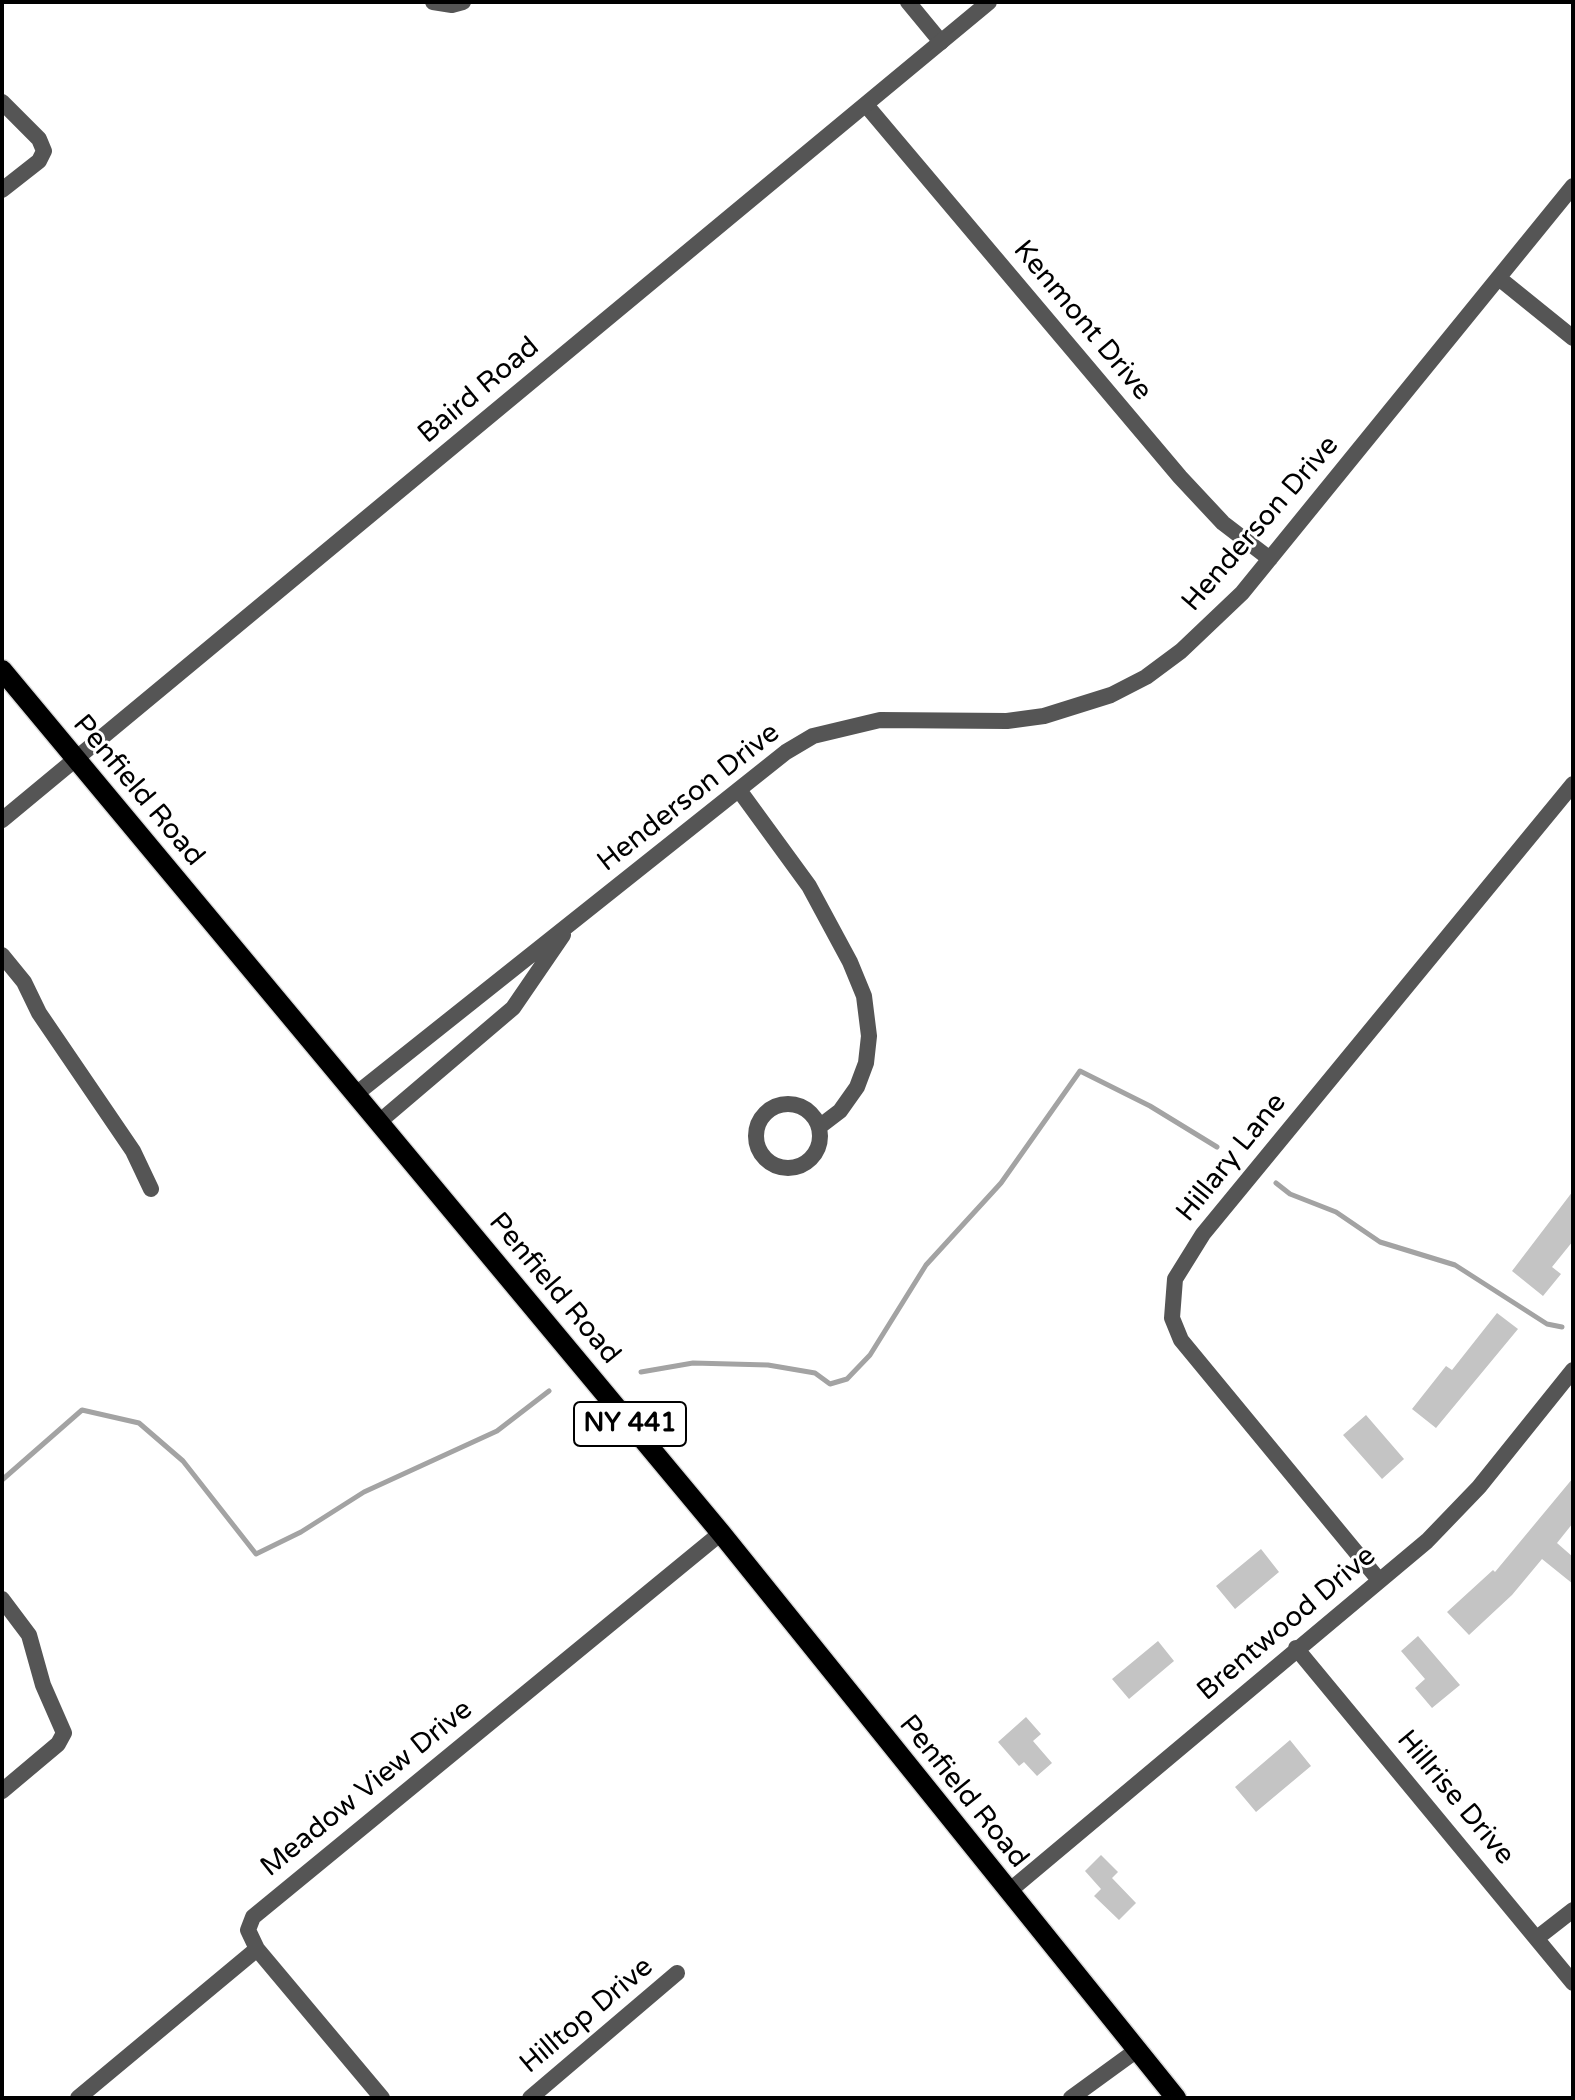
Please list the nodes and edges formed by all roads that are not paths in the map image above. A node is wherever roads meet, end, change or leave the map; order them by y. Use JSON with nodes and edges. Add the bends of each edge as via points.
{"nodes":[{"id":1,"x":433,"y":2,"type":"edge"},
{"id":2,"x":463,"y":2,"type":"edge"},
{"id":3,"x":908,"y":2,"type":"edge"},
{"id":4,"x":989,"y":2,"type":"edge"},
{"id":5,"x":941,"y":42,"type":"junction"},
{"id":6,"x":2,"y":102,"type":"edge"},
{"id":7,"x":866,"y":105,"type":"junction"},
{"id":8,"x":1573,"y":186,"type":"edge"},
{"id":9,"x":2,"y":190,"type":"edge"},
{"id":10,"x":1500,"y":279,"type":"junction"},
{"id":11,"x":1573,"y":338,"type":"edge"},
{"id":12,"x":1270,"y":559,"type":"junction"},
{"id":13,"x":2,"y":670,"type":"edge"},
{"id":14,"x":74,"y":758,"type":"junction"},
{"id":15,"x":1573,"y":784,"type":"edge"},
{"id":16,"x":739,"y":790,"type":"junction"},
{"id":17,"x":2,"y":820,"type":"edge"},
{"id":18,"x":570,"y":924,"type":"junction"},
{"id":19,"x":2,"y":955,"type":"edge"},
{"id":20,"x":356,"y":1094,"type":"junction"},
{"id":21,"x":379,"y":1122,"type":"junction"},
{"id":22,"x":819,"y":1127,"type":"junction"},
{"id":23,"x":151,"y":1189,"type":"dead end"},
{"id":24,"x":1573,"y":1370,"type":"edge"},
{"id":25,"x":721,"y":1533,"type":"junction"},
{"id":26,"x":1379,"y":1580,"type":"junction"},
{"id":27,"x":2,"y":1599,"type":"edge"},
{"id":28,"x":1296,"y":1648,"type":"junction"},
{"id":29,"x":2,"y":1791,"type":"edge"},
{"id":30,"x":1008,"y":1892,"type":"junction"},
{"id":31,"x":1573,"y":1910,"type":"edge"},
{"id":32,"x":1537,"y":1938,"type":"junction"},
{"id":33,"x":257,"y":1949,"type":"junction"},
{"id":34,"x":677,"y":1973,"type":"dead end"},
{"id":35,"x":1573,"y":1983,"type":"edge"},
{"id":36,"x":1137,"y":2050,"type":"junction"},
{"id":37,"x":78,"y":2098,"type":"edge"},
{"id":38,"x":382,"y":2098,"type":"edge"},
{"id":39,"x":530,"y":2098,"type":"edge"},
{"id":40,"x":1071,"y":2098,"type":"edge"},
{"id":41,"x":1176,"y":2098,"type":"edge"}],
"edges":[{"from":1,"to":2,"type":"street"},
{"from":3,"to":5,"type":"street"},
{"from":4,"to":5,"type":"street","name":"Baird Road"},
{"from":5,"to":7,"type":"street","name":"Baird Road"},
{"from":6,"to":9,"type":"street","via":[[39,139],[44,151]]},
{"from":7,"to":12,"type":"street","name":"Kenmont Drive","via":[[1180,477],[1223,523]]},
{"from":7,"to":14,"type":"street","name":"Baird Road"},
{"from":8,"to":10,"type":"street","name":"Henderson Drive"},
{"from":10,"to":11,"type":"street"},
{"from":10,"to":12,"type":"street","name":"Henderson Drive"},
{"from":12,"to":16,"type":"street","name":"Henderson Drive","via":[[1181,651],[1111,695],[1080,708],[1007,721],[912,718],[843,727],[786,752]]},
{"from":13,"to":14,"type":"main road","name":"Penfield Road","number":"NY 441"},
{"from":14,"to":17,"type":"street","name":"Baird Road"},
{"from":14,"to":20,"type":"main road","name":"Penfield Road","number":"NY 441"},
{"from":15,"to":26,"type":"street","name":"Hillary Lane","via":[[1203,1234],[1175,1279],[1172,1318],[1181,1340]]},
{"from":16,"to":18,"type":"street","name":"Henderson Drive"},
{"from":16,"to":22,"type":"street","via":[[809,886],[864,996],[866,1063],[840,1111]]},
{"from":18,"to":20,"type":"street","name":"Henderson Drive"},
{"from":18,"to":21,"type":"street","name":"Henderson Drive","via":[[513,1008]]},
{"from":19,"to":23,"type":"street","via":[[133,1151]]},
{"from":20,"to":21,"type":"main road","name":"Penfield Road","number":"NY 441"},
{"from":21,"to":25,"type":"main road","name":"Penfield Road","number":"NY 441"},
{"from":22,"to":22,"type":"street","via":[[797,1105],[776,1106],[760,1120],[756,1141],[765,1159],[795,1168],[818,1148]]},
{"from":24,"to":26,"type":"street","name":"Brentwood Drive","via":[[1455,1513]]},
{"from":25,"to":30,"type":"main road","name":"Penfield Road","number":"NY 441"},
{"from":25,"to":33,"type":"street","name":"Meadow View Drive","via":[[261,1909],[248,1930]]},
{"from":26,"to":28,"type":"street","name":"Brentwood Drive"},
{"from":27,"to":29,"type":"street","via":[[29,1635],[43,1685],[63,1726],[63,1738]]},
{"from":28,"to":30,"type":"street","name":"Brentwood Drive"},
{"from":28,"to":32,"type":"street","name":"Hillrise Drive"},
{"from":30,"to":36,"type":"main road","name":"Penfield Road","number":"NY 441"},
{"from":31,"to":32,"type":"street"},
{"from":32,"to":35,"type":"street","name":"Hillrise Drive"},
{"from":33,"to":37,"type":"street"},
{"from":33,"to":38,"type":"street"},
{"from":34,"to":39,"type":"street","name":"Hilltop Drive"},
{"from":36,"to":40,"type":"street"},
{"from":36,"to":41,"type":"main road","name":"Penfield Road","number":"NY 441"}]}
